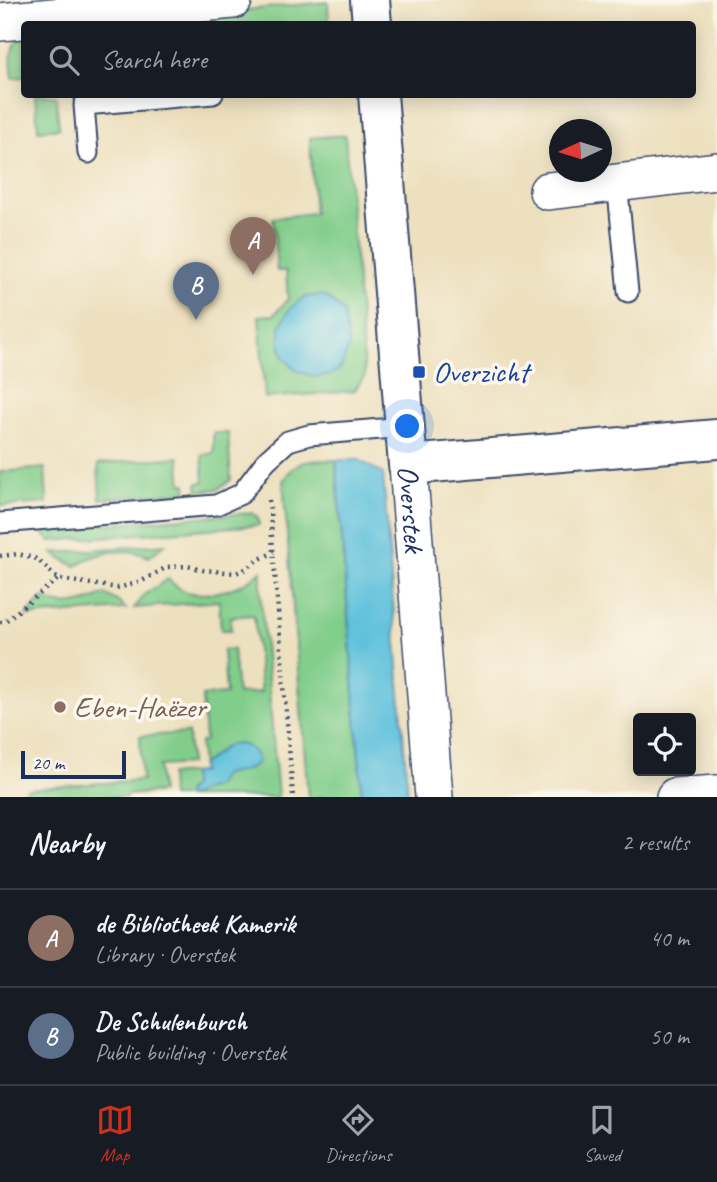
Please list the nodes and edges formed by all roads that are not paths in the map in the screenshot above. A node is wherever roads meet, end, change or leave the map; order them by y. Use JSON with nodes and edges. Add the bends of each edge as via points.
{"nodes":[{"id":1,"x":233,"y":0,"type":"edge"},
{"id":2,"x":370,"y":0,"type":"edge"},
{"id":3,"x":372,"y":21,"type":"edge"},
{"id":4,"x":0,"y":22,"type":"edge"},
{"id":5,"x":161,"y":98,"type":"edge"},
{"id":6,"x":378,"y":98,"type":"edge"},
{"id":7,"x":88,"y":153,"type":"dead end"},
{"id":8,"x":717,"y":171,"type":"edge"},
{"id":9,"x":617,"y":182,"type":"junction"},
{"id":10,"x":548,"y":191,"type":"dead end"},
{"id":11,"x":628,"y":292,"type":"dead end"},
{"id":12,"x":405,"y":427,"type":"junction"},
{"id":13,"x":717,"y":439,"type":"edge"},
{"id":14,"x":408,"y":465,"type":"junction"},
{"id":15,"x":0,"y":523,"type":"edge"},
{"id":16,"x":717,"y":794,"type":"edge"},
{"id":17,"x":434,"y":797,"type":"edge"},
{"id":18,"x":675,"y":797,"type":"edge"}],
"edges":[{"from":1,"to":4,"type":"street"},
{"from":2,"to":3,"type":"street"},
{"from":5,"to":7,"type":"lane","via":[[84,104]]},
{"from":6,"to":12,"type":"street","name":"Overstek"},
{"from":8,"to":9,"type":"street"},
{"from":9,"to":10,"type":"street"},
{"from":9,"to":11,"type":"lane"},
{"from":12,"to":14,"type":"street","name":"Overstek"},
{"from":12,"to":15,"type":"lane","via":[[288,441],[241,494],[216,505]]},
{"from":13,"to":14,"type":"street"},
{"from":14,"to":17,"type":"street","name":"Overstek"},
{"from":16,"to":18,"type":"street"}]}
